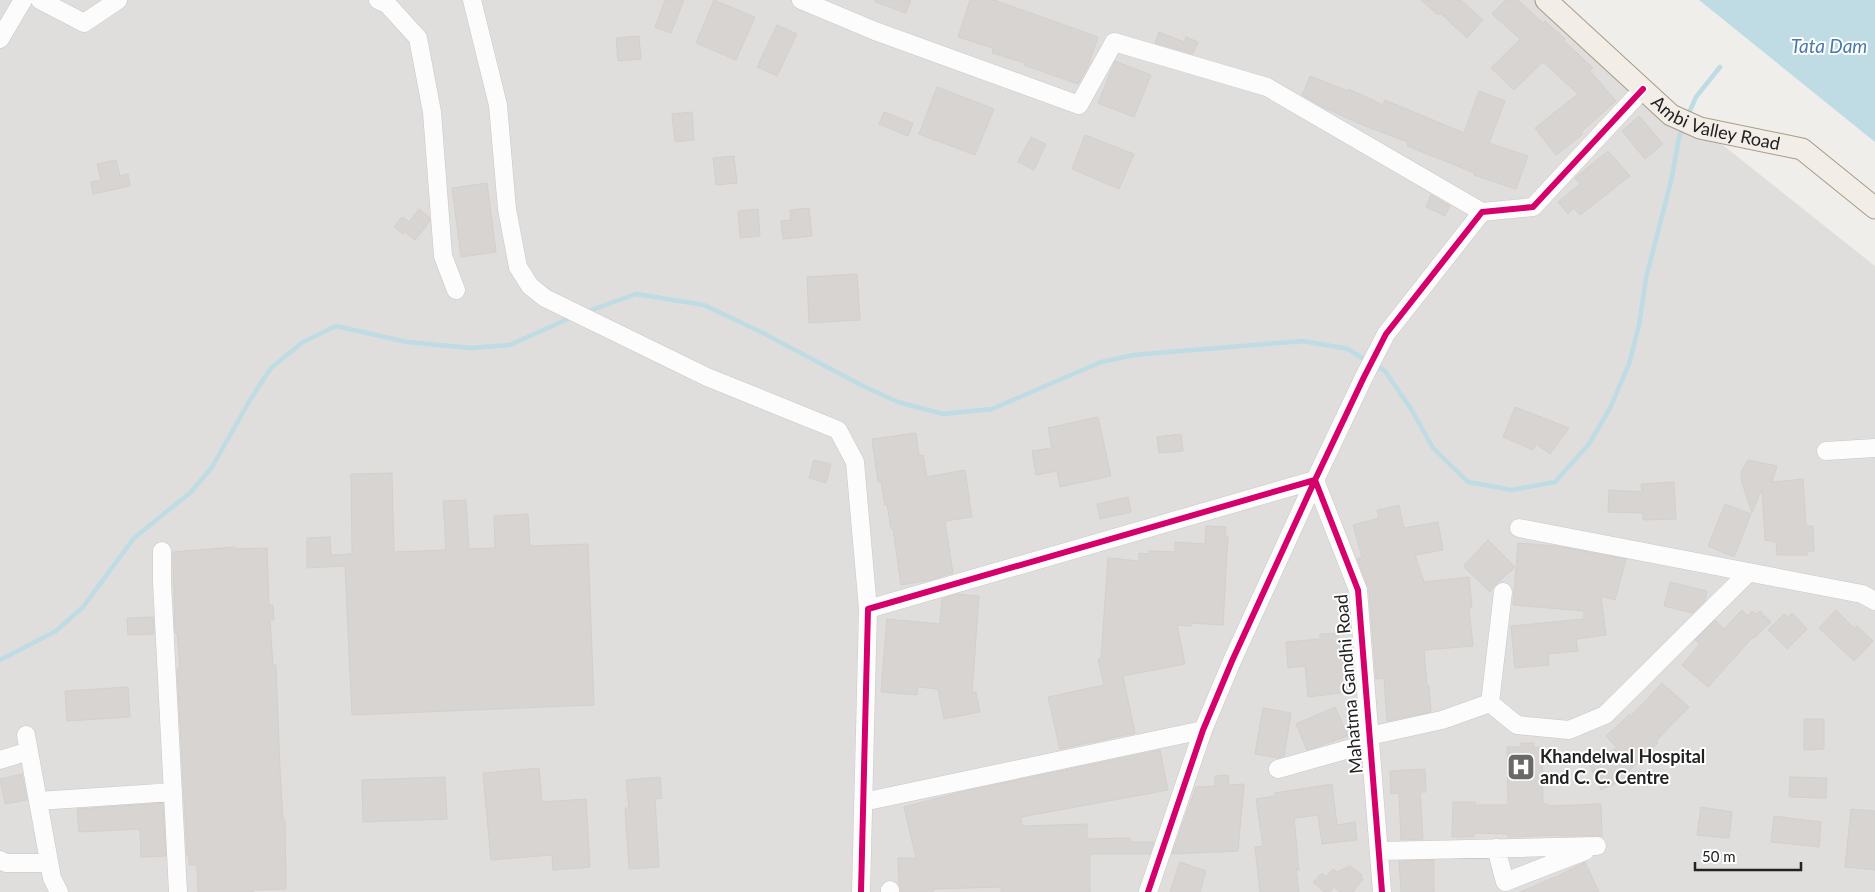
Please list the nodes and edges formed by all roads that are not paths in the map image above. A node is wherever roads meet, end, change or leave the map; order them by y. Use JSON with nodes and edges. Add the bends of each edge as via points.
{"nodes":[{"id":1,"x":23,"y":0,"type":"edge"},
{"id":2,"x":40,"y":0,"type":"edge"},
{"id":3,"x":118,"y":0,"type":"edge"},
{"id":4,"x":378,"y":0,"type":"edge"},
{"id":5,"x":472,"y":0,"type":"edge"},
{"id":6,"x":801,"y":0,"type":"edge"},
{"id":7,"x":1546,"y":0,"type":"edge"},
{"id":8,"x":0,"y":38,"type":"edge"},
{"id":9,"x":1643,"y":89,"type":"junction"},
{"id":10,"x":1875,"y":208,"type":"edge"},
{"id":11,"x":1482,"y":212,"type":"junction"},
{"id":12,"x":456,"y":290,"type":"dead end"},
{"id":13,"x":1875,"y":448,"type":"edge"},
{"id":14,"x":1826,"y":451,"type":"dead end"},
{"id":15,"x":1314,"y":480,"type":"junction"},
{"id":16,"x":1519,"y":528,"type":"dead end"},
{"id":17,"x":162,"y":551,"type":"dead end"},
{"id":18,"x":1749,"y":572,"type":"junction"},
{"id":19,"x":1503,"y":592,"type":"dead end"},
{"id":20,"x":1875,"y":601,"type":"edge"},
{"id":21,"x":868,"y":609,"type":"junction"},
{"id":22,"x":1490,"y":703,"type":"junction"},
{"id":23,"x":1203,"y":730,"type":"junction"},
{"id":24,"x":1369,"y":740,"type":"junction"},
{"id":25,"x":0,"y":760,"type":"edge"},
{"id":26,"x":1278,"y":769,"type":"dead end"},
{"id":27,"x":173,"y":792,"type":"junction"},
{"id":28,"x":38,"y":801,"type":"junction"},
{"id":29,"x":863,"y":802,"type":"junction"},
{"id":30,"x":1496,"y":848,"type":"junction"},
{"id":31,"x":1379,"y":851,"type":"junction"},
{"id":32,"x":0,"y":860,"type":"edge"},
{"id":33,"x":49,"y":862,"type":"junction"},
{"id":34,"x":60,"y":892,"type":"edge"},
{"id":35,"x":178,"y":892,"type":"edge"},
{"id":36,"x":860,"y":892,"type":"edge"},
{"id":37,"x":1148,"y":892,"type":"edge"},
{"id":38,"x":1382,"y":892,"type":"edge"}],
"edges":[{"from":1,"to":8,"type":"street"},
{"from":2,"to":3,"type":"street","via":[[84,23]]},
{"from":4,"to":12,"type":"street","via":[[387,4],[418,38],[432,112],[443,256]]},
{"from":5,"to":21,"type":"street","via":[[498,106],[507,209],[518,267],[530,286],[544,298],[707,376],[838,430],[855,462]]},
{"from":6,"to":11,"type":"street","via":[[875,31],[1079,105],[1114,42],[1267,86]]},
{"from":7,"to":9,"type":"main road","name":"Ambi Valley Road"},
{"from":9,"to":10,"type":"main road","name":"Ambi Valley Road","via":[[1671,115],[1700,128],[1802,149]]},
{"from":9,"to":11,"type":"street","via":[[1533,207]]},
{"from":11,"to":15,"type":"street","via":[[1386,334]]},
{"from":13,"to":14,"type":"street"},
{"from":15,"to":21,"type":"street"},
{"from":15,"to":23,"type":"street"},
{"from":15,"to":24,"type":"street","name":"Mahatma Gandhi Road","via":[[1358,590]]},
{"from":16,"to":18,"type":"street"},
{"from":17,"to":27,"type":"street"},
{"from":18,"to":20,"type":"street","via":[[1862,594]]},
{"from":18,"to":22,"type":"street","via":[[1605,715],[1569,730],[1517,725]]},
{"from":19,"to":22,"type":"street"},
{"from":21,"to":29,"type":"street"},
{"from":22,"to":24,"type":"street"},
{"from":23,"to":29,"type":"street"},
{"from":23,"to":37,"type":"street"},
{"from":24,"to":26,"type":"street"},
{"from":24,"to":31,"type":"street","name":"Mahatma Gandhi Road"},
{"from":25,"to":28,"type":"street","via":[[28,743]]},
{"from":27,"to":28,"type":"street"},
{"from":27,"to":35,"type":"street"},
{"from":28,"to":33,"type":"street"},
{"from":29,"to":36,"type":"street"},
{"from":30,"to":30,"type":"street","via":[[1560,847],[1597,846],[1505,882]]},
{"from":30,"to":31,"type":"street"},
{"from":31,"to":38,"type":"street","name":"Mahatma Gandhi Road"},
{"from":32,"to":33,"type":"street","via":[[6,863]]},
{"from":33,"to":34,"type":"street","via":[[52,878]]}]}
